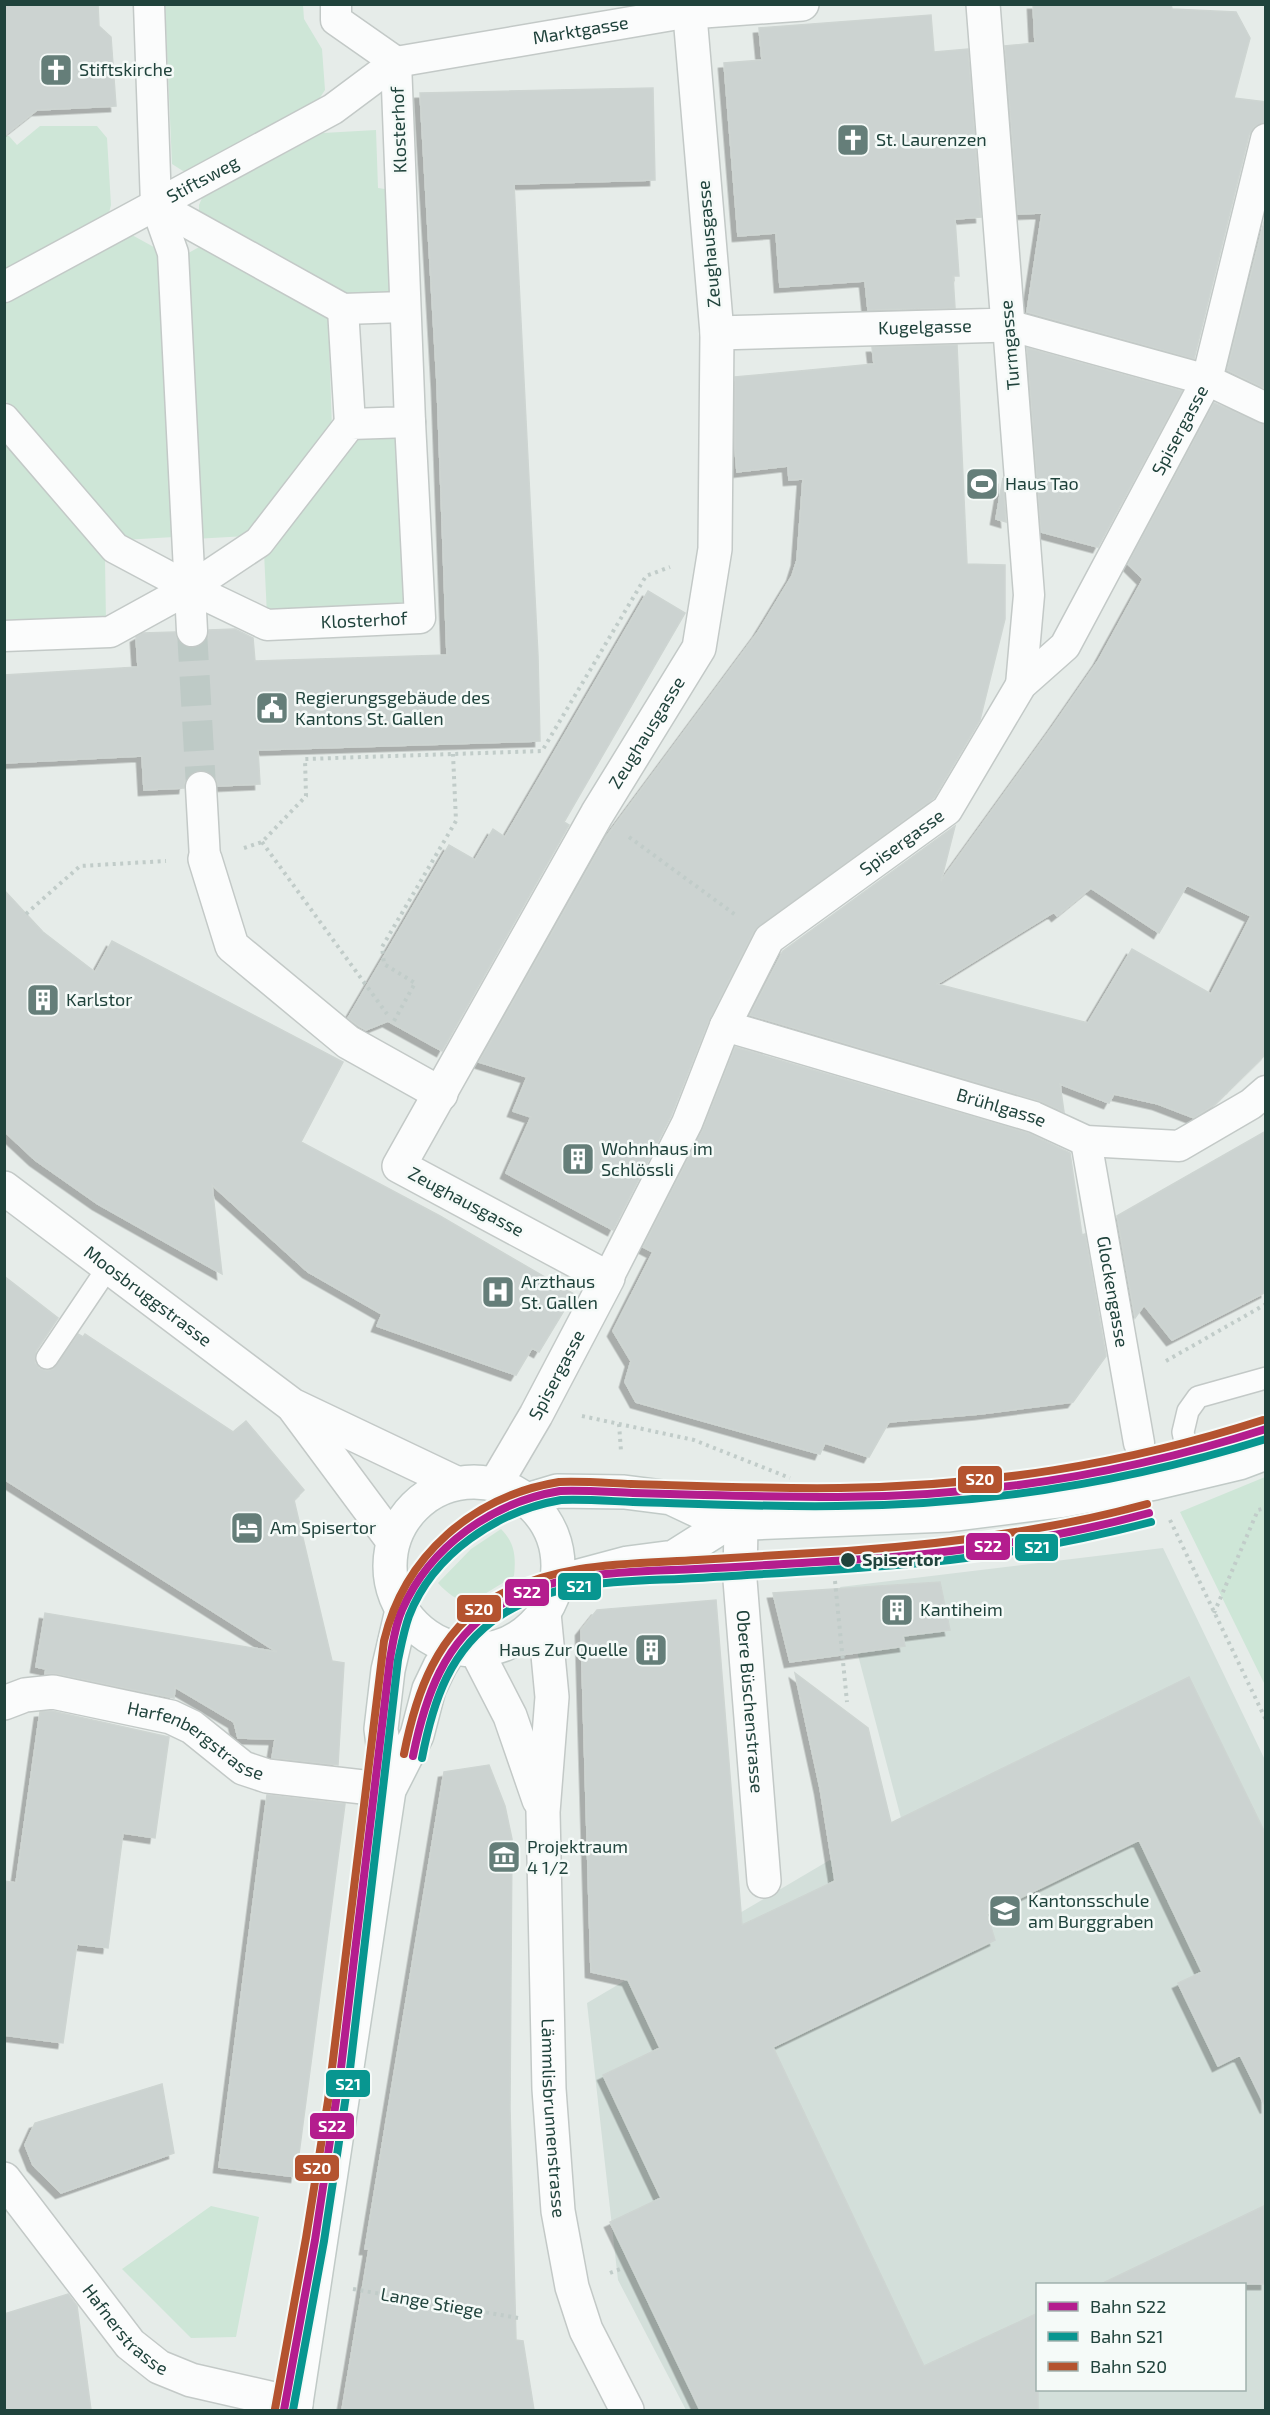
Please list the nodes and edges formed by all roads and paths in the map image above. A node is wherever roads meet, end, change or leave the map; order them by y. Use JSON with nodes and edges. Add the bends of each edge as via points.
{"nodes":[{"id":1,"x":149,"y":4,"type":"edge"},
{"id":2,"x":336,"y":4,"type":"edge"},
{"id":3,"x":802,"y":4,"type":"edge"},
{"id":4,"x":983,"y":4,"type":"edge"},
{"id":5,"x":689,"y":8,"type":"edge"},
{"id":6,"x":396,"y":62,"type":"junction"},
{"id":7,"x":1266,"y":139,"type":"edge"},
{"id":8,"x":156,"y":205,"type":"junction"},
{"id":9,"x":4,"y":287,"type":"edge"},
{"id":10,"x":404,"y":307,"type":"junction"},
{"id":11,"x":343,"y":309,"type":"junction"},
{"id":12,"x":1008,"y":325,"type":"junction"},
{"id":13,"x":717,"y":333,"type":"junction"},
{"id":14,"x":1207,"y":380,"type":"junction"},
{"id":15,"x":1266,"y":408,"type":"edge"},
{"id":16,"x":4,"y":419,"type":"edge"},
{"id":17,"x":410,"y":422,"type":"junction"},
{"id":18,"x":350,"y":424,"type":"junction"},
{"id":19,"x":715,"y":549,"type":"junction"},
{"id":20,"x":190,"y":588,"type":"junction"},
{"id":21,"x":192,"y":631,"type":"tunnel mouth"},
{"id":22,"x":4,"y":636,"type":"edge"},
{"id":23,"x":1022,"y":685,"type":"junction"},
{"id":24,"x":453,"y":754,"type":"junction"},
{"id":25,"x":201,"y":787,"type":"tunnel mouth"},
{"id":26,"x":262,"y":842,"type":"junction"},
{"id":27,"x":644,"y":847,"type":"dead end"},
{"id":28,"x":205,"y":859,"type":"junction"},
{"id":29,"x":26,"y":914,"type":"dead end"},
{"id":30,"x":770,"y":939,"type":"junction"},
{"id":31,"x":725,"y":1026,"type":"junction"},
{"id":32,"x":1266,"y":1091,"type":"edge"},
{"id":33,"x":441,"y":1094,"type":"junction"},
{"id":34,"x":1086,"y":1141,"type":"junction"},
{"id":35,"x":4,"y":1188,"type":"edge"},
{"id":36,"x":109,"y":1266,"type":"junction"},
{"id":37,"x":608,"y":1278,"type":"junction"},
{"id":38,"x":1266,"y":1304,"type":"edge"},
{"id":39,"x":47,"y":1358,"type":"dead end"},
{"id":40,"x":1266,"y":1378,"type":"edge"},
{"id":41,"x":1129,"y":1382,"type":"junction"},
{"id":42,"x":292,"y":1405,"type":"junction"},
{"id":43,"x":1139,"y":1443,"type":"dead end"},
{"id":44,"x":1266,"y":1453,"type":"edge"},
{"id":45,"x":621,"y":1457,"type":"dead end"},
{"id":46,"x":1192,"y":1475,"type":"junction"},
{"id":47,"x":790,"y":1478,"type":"dead end"},
{"id":48,"x":456,"y":1483,"type":"junction"},
{"id":49,"x":496,"y":1484,"type":"junction"},
{"id":50,"x":527,"y":1500,"type":"junction"},
{"id":51,"x":1266,"y":1508,"type":"edge"},
{"id":52,"x":734,"y":1524,"type":"junction"},
{"id":53,"x":1175,"y":1532,"type":"dead end"},
{"id":54,"x":393,"y":1541,"type":"junction"},
{"id":55,"x":835,"y":1581,"type":"dead end"},
{"id":56,"x":557,"y":1582,"type":"junction"},
{"id":57,"x":402,"y":1610,"type":"junction"},
{"id":58,"x":544,"y":1613,"type":"junction"},
{"id":59,"x":1214,"y":1613,"type":"junction"},
{"id":60,"x":464,"y":1649,"type":"junction"},
{"id":61,"x":847,"y":1702,"type":"dead end"},
{"id":62,"x":4,"y":1703,"type":"edge"},
{"id":63,"x":1266,"y":1720,"type":"edge"},
{"id":64,"x":389,"y":1790,"type":"junction"},
{"id":65,"x":543,"y":1812,"type":"junction"},
{"id":66,"x":764,"y":1881,"type":"dead end"},
{"id":67,"x":4,"y":2179,"type":"edge"},
{"id":68,"x":346,"y":2288,"type":"dead end"},
{"id":69,"x":518,"y":2318,"type":"dead end"},
{"id":70,"x":296,"y":2407,"type":"edge"},
{"id":71,"x":627,"y":2410,"type":"edge"}],
"edges":[{"from":1,"to":8,"type":"street"},
{"from":2,"to":6,"type":"street","via":[[336,20]]},
{"from":3,"to":5,"type":"street","name":"Marktgasse"},
{"from":4,"to":12,"type":"street","name":"Turmgasse"},
{"from":5,"to":6,"type":"street","name":"Marktgasse"},
{"from":5,"to":13,"type":"street","name":"Zeughausgasse"},
{"from":6,"to":8,"type":"street","name":"Stiftsweg","via":[[333,109]]},
{"from":6,"to":10,"type":"street","name":"Klosterhof"},
{"from":7,"to":14,"type":"street","name":"Spisergasse"},
{"from":8,"to":9,"type":"street","name":"Stiftsweg"},
{"from":8,"to":11,"type":"street"},
{"from":8,"to":20,"type":"street","via":[[173,253]]},
{"from":10,"to":11,"type":"street"},
{"from":10,"to":17,"type":"street","name":"Klosterhof"},
{"from":11,"to":18,"type":"street"},
{"from":12,"to":13,"type":"street","name":"Kugelgasse"},
{"from":12,"to":14,"type":"street","name":"Kugelgasse"},
{"from":12,"to":23,"type":"street","name":"Turmgasse","via":[[1029,596]]},
{"from":13,"to":19,"type":"street","name":"Zeughausgasse"},
{"from":14,"to":15,"type":"street","name":"Kugelgasse"},
{"from":14,"to":23,"type":"street","name":"Spisergasse","via":[[1065,646]]},
{"from":16,"to":20,"type":"street","name":"Klosterhof","via":[[115,548]]},
{"from":17,"to":18,"type":"street"},
{"from":17,"to":20,"type":"street","name":"Klosterhof","via":[[420,618],[267,625]]},
{"from":18,"to":20,"type":"street","via":[[259,542]]},
{"from":19,"to":24,"type":"path","via":[[646,576],[542,751]]},
{"from":19,"to":33,"type":"street","name":"Zeughausgasse","via":[[699,648],[597,814]]},
{"from":20,"to":21,"type":"street"},
{"from":20,"to":22,"type":"street","via":[[110,632]]},
{"from":23,"to":30,"type":"street","name":"Spisergasse","via":[[947,810]]},
{"from":24,"to":26,"type":"path","via":[[305,759],[306,796]]},
{"from":24,"to":26,"type":"path","via":[[456,821],[382,947],[384,964],[415,983],[393,1023]]},
{"from":25,"to":28,"type":"street"},
{"from":26,"to":28,"type":"path"},
{"from":27,"to":30,"type":"path"},
{"from":28,"to":29,"type":"path","via":[[80,866]]},
{"from":28,"to":33,"type":"street","via":[[232,946],[348,1042]]},
{"from":30,"to":31,"type":"street","name":"Spisergasse"},
{"from":31,"to":34,"type":"street","name":"Brühlgasse","via":[[1034,1117]]},
{"from":31,"to":37,"type":"street","name":"Spisergasse","via":[[687,1123]]},
{"from":32,"to":34,"type":"street","name":"Brühlgasse","via":[[1179,1146]]},
{"from":33,"to":37,"type":"street","name":"Zeughausgasse","via":[[399,1166]]},
{"from":34,"to":41,"type":"street","name":"Glockengasse"},
{"from":35,"to":36,"type":"street","name":"Moosbruggstrasse"},
{"from":36,"to":39,"type":"lane"},
{"from":36,"to":42,"type":"street","name":"Moosbruggstrasse"},
{"from":37,"to":49,"type":"street","name":"Spisergasse"},
{"from":38,"to":41,"type":"path"},
{"from":40,"to":46,"type":"lane","via":[[1198,1397],[1188,1411],[1183,1432]]},
{"from":41,"to":43,"type":"street","name":"Glockengasse"},
{"from":42,"to":48,"type":"street","name":"Moosbruggstrasse"},
{"from":42,"to":54,"type":"street","name":"Moosbruggstrasse"},
{"from":44,"to":46,"type":"street"},
{"from":45,"to":47,"type":"path","via":[[619,1424],[694,1440]]},
{"from":46,"to":52,"type":"street","via":[[1059,1501],[950,1515]]},
{"from":48,"to":49,"type":"street"},
{"from":48,"to":54,"type":"street","via":[[417,1503],[406,1514]]},
{"from":49,"to":50,"type":"street"},
{"from":50,"to":52,"type":"street","via":[[557,1491],[624,1492],[671,1498]]},
{"from":50,"to":56,"type":"street","via":[[543,1516],[554,1536],[559,1559]]},
{"from":51,"to":59,"type":"path","via":[[1258,1510]]},
{"from":52,"to":56,"type":"street","via":[[674,1557],[628,1563]]},
{"from":52,"to":66,"type":"street","name":"Obere Büschenstrasse"},
{"from":53,"to":59,"type":"path"},
{"from":54,"to":57,"type":"street","via":[[392,1588]]},
{"from":55,"to":61,"type":"path"},
{"from":56,"to":58,"type":"street"},
{"from":57,"to":60,"type":"street","via":[[415,1627],[432,1639]]},
{"from":57,"to":64,"type":"street","via":[[388,1670],[381,1729]]},
{"from":58,"to":60,"type":"street","via":[[510,1643]]},
{"from":58,"to":65,"type":"street","name":"Lämmlisbrunnenstrasse","via":[[552,1697]]},
{"from":59,"to":63,"type":"path"},
{"from":60,"to":64,"type":"street","via":[[440,1666],[429,1689],[417,1735]]},
{"from":60,"to":65,"type":"street","name":"Lämmlisbrunnenstrasse","via":[[510,1716]]},
{"from":62,"to":64,"type":"street","name":"Harfenbergstrasse","via":[[25,1695],[53,1692],[171,1718],[192,1727],[243,1768],[267,1776]]},
{"from":64,"to":70,"type":"street"},
{"from":65,"to":71,"type":"street","name":"Lämmlisbrunnenstrasse","via":[[549,2090],[558,2211],[572,2287],[586,2330]]},
{"from":67,"to":70,"type":"street","name":"Hafnerstrasse","via":[[130,2344],[159,2367],[191,2380]]},
{"from":68,"to":69,"type":"path","name":"Lange Stiege"}]}
